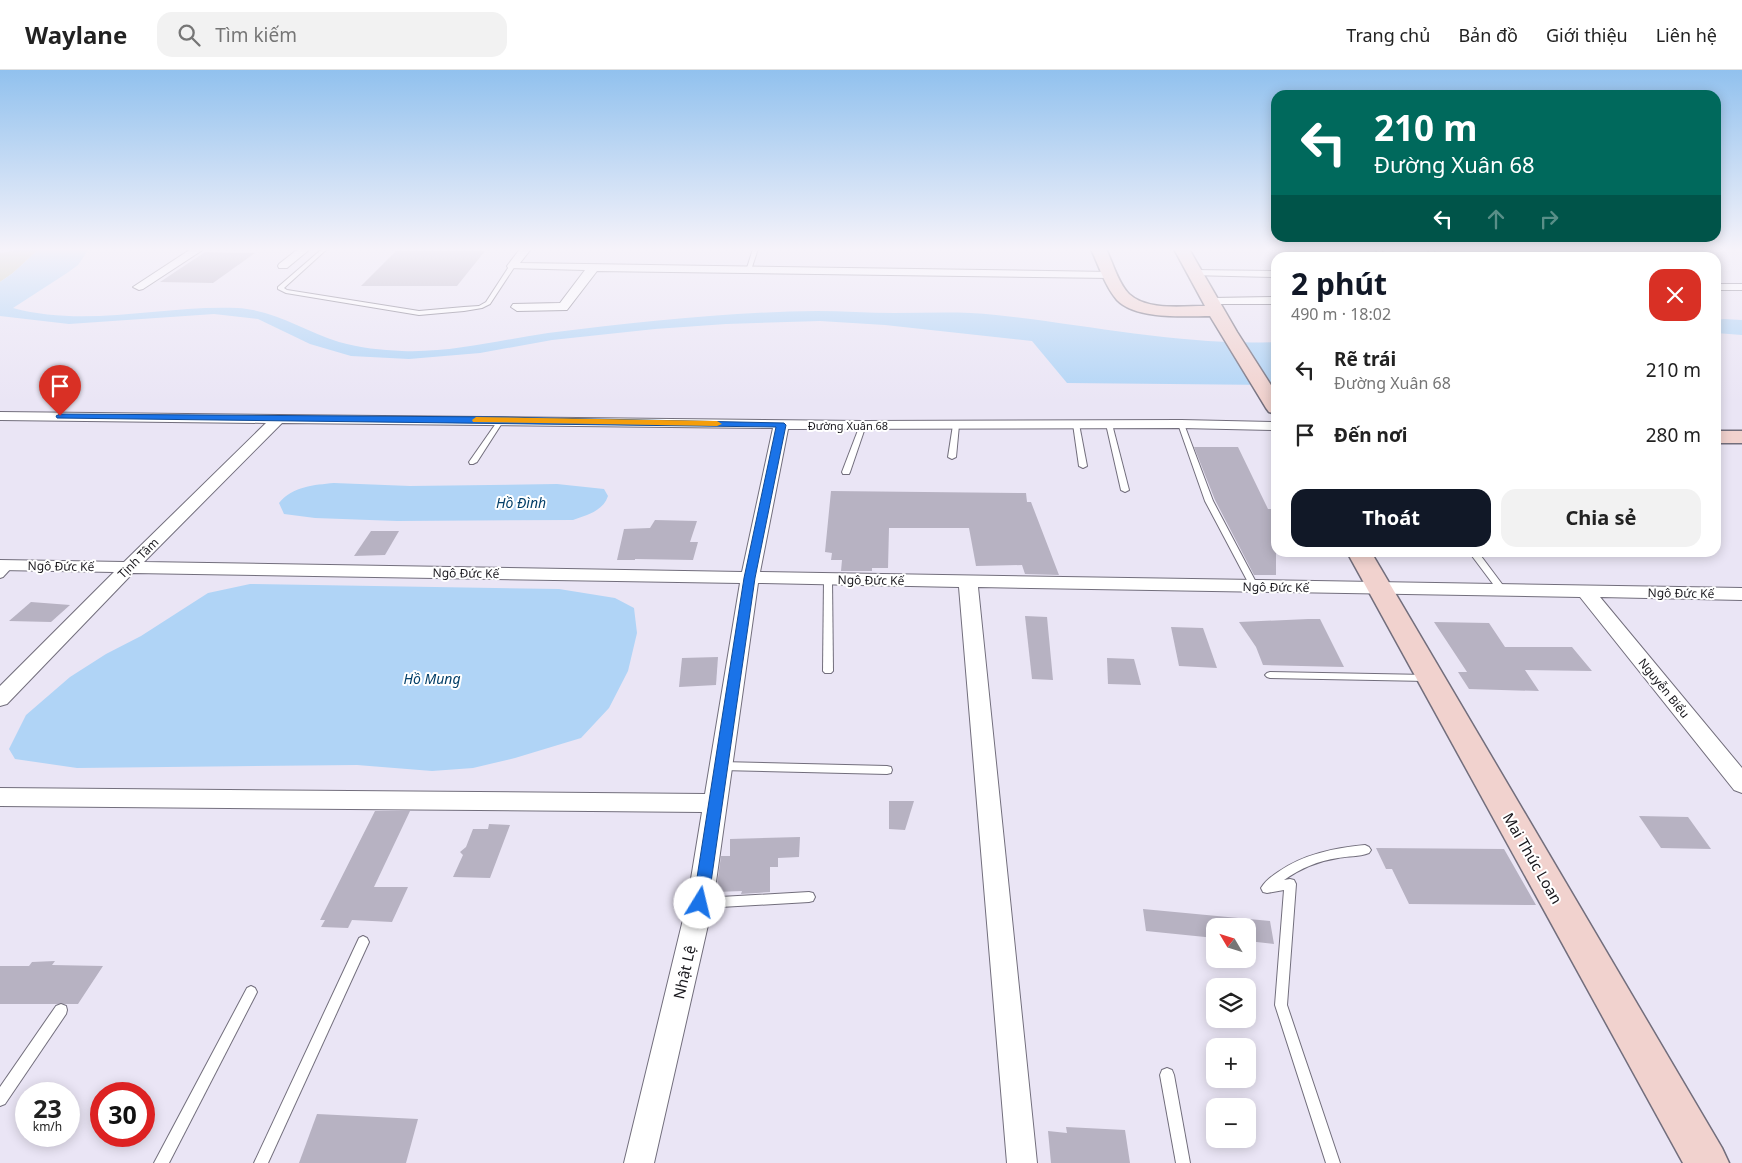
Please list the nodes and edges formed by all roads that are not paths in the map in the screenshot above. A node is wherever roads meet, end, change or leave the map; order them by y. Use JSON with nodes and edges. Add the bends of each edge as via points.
{"nodes":[{"id":1,"x":338,"y":300,"type":"edge"},
{"id":2,"x":490,"y":300,"type":"edge"},
{"id":3,"x":568,"y":300,"type":"edge"},
{"id":4,"x":1130,"y":300,"type":"edge"},
{"id":5,"x":1210,"y":300,"type":"edge"},
{"id":6,"x":1271,"y":301,"type":"edge"},
{"id":7,"x":1214,"y":306,"type":"junction"},
{"id":8,"x":517,"y":307,"type":"dead end"},
{"id":9,"x":1271,"y":399,"type":"edge"},
{"id":10,"x":0,"y":416,"type":"edge"},
{"id":11,"x":279,"y":418,"type":"junction"},
{"id":12,"x":501,"y":420,"type":"junction"},
{"id":13,"x":1076,"y":424,"type":"junction"},
{"id":14,"x":1109,"y":424,"type":"junction"},
{"id":15,"x":1181,"y":424,"type":"junction"},
{"id":16,"x":781,"y":425,"type":"junction"},
{"id":17,"x":863,"y":425,"type":"junction"},
{"id":18,"x":956,"y":425,"type":"junction"},
{"id":19,"x":1271,"y":426,"type":"edge"},
{"id":20,"x":1721,"y":436,"type":"edge"},
{"id":21,"x":1742,"y":437,"type":"edge"},
{"id":22,"x":952,"y":457,"type":"dead end"},
{"id":23,"x":473,"y":462,"type":"dead end"},
{"id":24,"x":1083,"y":466,"type":"dead end"},
{"id":25,"x":846,"y":472,"type":"dead end"},
{"id":26,"x":1125,"y":490,"type":"dead end"},
{"id":27,"x":1362,"y":557,"type":"edge"},
{"id":28,"x":1477,"y":557,"type":"edge"},
{"id":29,"x":3,"y":568,"type":"edge"},
{"id":30,"x":128,"y":568,"type":"junction"},
{"id":31,"x":750,"y":578,"type":"junction"},
{"id":32,"x":828,"y":579,"type":"junction"},
{"id":33,"x":968,"y":581,"type":"junction"},
{"id":34,"x":1254,"y":586,"type":"junction"},
{"id":35,"x":1379,"y":588,"type":"junction"},
{"id":36,"x":1502,"y":590,"type":"junction"},
{"id":37,"x":1586,"y":592,"type":"junction"},
{"id":38,"x":1742,"y":594,"type":"edge"},
{"id":39,"x":828,"y":671,"type":"dead end"},
{"id":40,"x":1270,"y":674,"type":"dead end"},
{"id":41,"x":1430,"y":678,"type":"junction"},
{"id":42,"x":0,"y":699,"type":"edge"},
{"id":43,"x":721,"y":766,"type":"junction"},
{"id":44,"x":887,"y":770,"type":"dead end"},
{"id":45,"x":1742,"y":784,"type":"edge"},
{"id":46,"x":0,"y":797,"type":"edge"},
{"id":47,"x":715,"y":803,"type":"junction"},
{"id":48,"x":1365,"y":850,"type":"dead end"},
{"id":49,"x":808,"y":897,"type":"dead end"},
{"id":50,"x":700,"y":903,"type":"junction"},
{"id":51,"x":363,"y":942,"type":"dead end"},
{"id":52,"x":251,"y":992,"type":"dead end"},
{"id":53,"x":61,"y":1010,"type":"dead end"},
{"id":54,"x":1167,"y":1075,"type":"dead end"},
{"id":55,"x":0,"y":1099,"type":"edge"},
{"id":56,"x":161,"y":1163,"type":"edge"},
{"id":57,"x":261,"y":1163,"type":"edge"},
{"id":58,"x":639,"y":1163,"type":"edge"},
{"id":59,"x":1022,"y":1163,"type":"edge"},
{"id":60,"x":1183,"y":1163,"type":"edge"},
{"id":61,"x":1333,"y":1163,"type":"edge"},
{"id":62,"x":1706,"y":1163,"type":"edge"}],
"edges":[{"from":1,"to":2,"type":"lane","via":[[419,313],[480,307]]},
{"from":3,"to":8,"type":"street","via":[[563,307]]},
{"from":4,"to":7,"type":"street","via":[[1137,305],[1164,309]]},
{"from":5,"to":7,"type":"street"},
{"from":6,"to":7,"type":"street"},
{"from":7,"to":9,"type":"street"},
{"from":10,"to":11,"type":"street","name":"Đường Xuân 68"},
{"from":11,"to":12,"type":"street","name":"Đường Xuân 68"},
{"from":11,"to":30,"type":"street","name":"Tịnh Tâm"},
{"from":12,"to":16,"type":"street","name":"Đường Xuân 68"},
{"from":12,"to":23,"type":"lane"},
{"from":13,"to":14,"type":"street","name":"Đường Xuân 68"},
{"from":13,"to":18,"type":"street","name":"Đường Xuân 68"},
{"from":13,"to":24,"type":"lane"},
{"from":14,"to":15,"type":"street","name":"Đường Xuân 68"},
{"from":14,"to":26,"type":"lane"},
{"from":15,"to":19,"type":"street","name":"Đường Xuân 68"},
{"from":15,"to":34,"type":"lane","via":[[1209,502]]},
{"from":16,"to":17,"type":"street","name":"Đường Xuân 68"},
{"from":16,"to":31,"type":"street","name":"Nhật Lệ"},
{"from":17,"to":18,"type":"street","name":"Đường Xuân 68"},
{"from":17,"to":25,"type":"lane"},
{"from":18,"to":22,"type":"lane"},
{"from":20,"to":21,"type":"street"},
{"from":27,"to":35,"type":"street","name":"Mai Thúc Loan"},
{"from":28,"to":36,"type":"lane"},
{"from":29,"to":30,"type":"street","name":"Ngô Đức Kế"},
{"from":30,"to":31,"type":"street","name":"Ngô Đức Kế"},
{"from":30,"to":42,"type":"street","name":"Tịnh Tâm"},
{"from":31,"to":32,"type":"street","name":"Ngô Đức Kế"},
{"from":31,"to":43,"type":"street","name":"Nhật Lệ"},
{"from":32,"to":33,"type":"street","name":"Ngô Đức Kế"},
{"from":32,"to":39,"type":"lane"},
{"from":33,"to":34,"type":"street","name":"Ngô Đức Kế"},
{"from":33,"to":59,"type":"street"},
{"from":34,"to":35,"type":"street","name":"Ngô Đức Kế"},
{"from":35,"to":36,"type":"street","name":"Ngô Đức Kế"},
{"from":35,"to":41,"type":"street","name":"Mai Thúc Loan"},
{"from":36,"to":37,"type":"street","name":"Ngô Đức Kế"},
{"from":37,"to":38,"type":"street","name":"Ngô Đức Kế"},
{"from":37,"to":45,"type":"street","name":"Nguyễn Biểu"},
{"from":40,"to":41,"type":"lane"},
{"from":41,"to":62,"type":"street","name":"Mai Thúc Loan"},
{"from":43,"to":44,"type":"lane"},
{"from":43,"to":47,"type":"street","name":"Nhật Lệ"},
{"from":46,"to":47,"type":"street"},
{"from":47,"to":50,"type":"street","name":"Nhật Lệ"},
{"from":48,"to":61,"type":"lane","via":[[1316,858],[1278,876],[1267,888],[1290,884],[1281,1005]]},
{"from":49,"to":50,"type":"lane"},
{"from":50,"to":58,"type":"street","name":"Nhật Lệ"},
{"from":51,"to":57,"type":"lane"},
{"from":52,"to":56,"type":"lane"},
{"from":53,"to":55,"type":"lane"},
{"from":54,"to":60,"type":"lane"}]}
